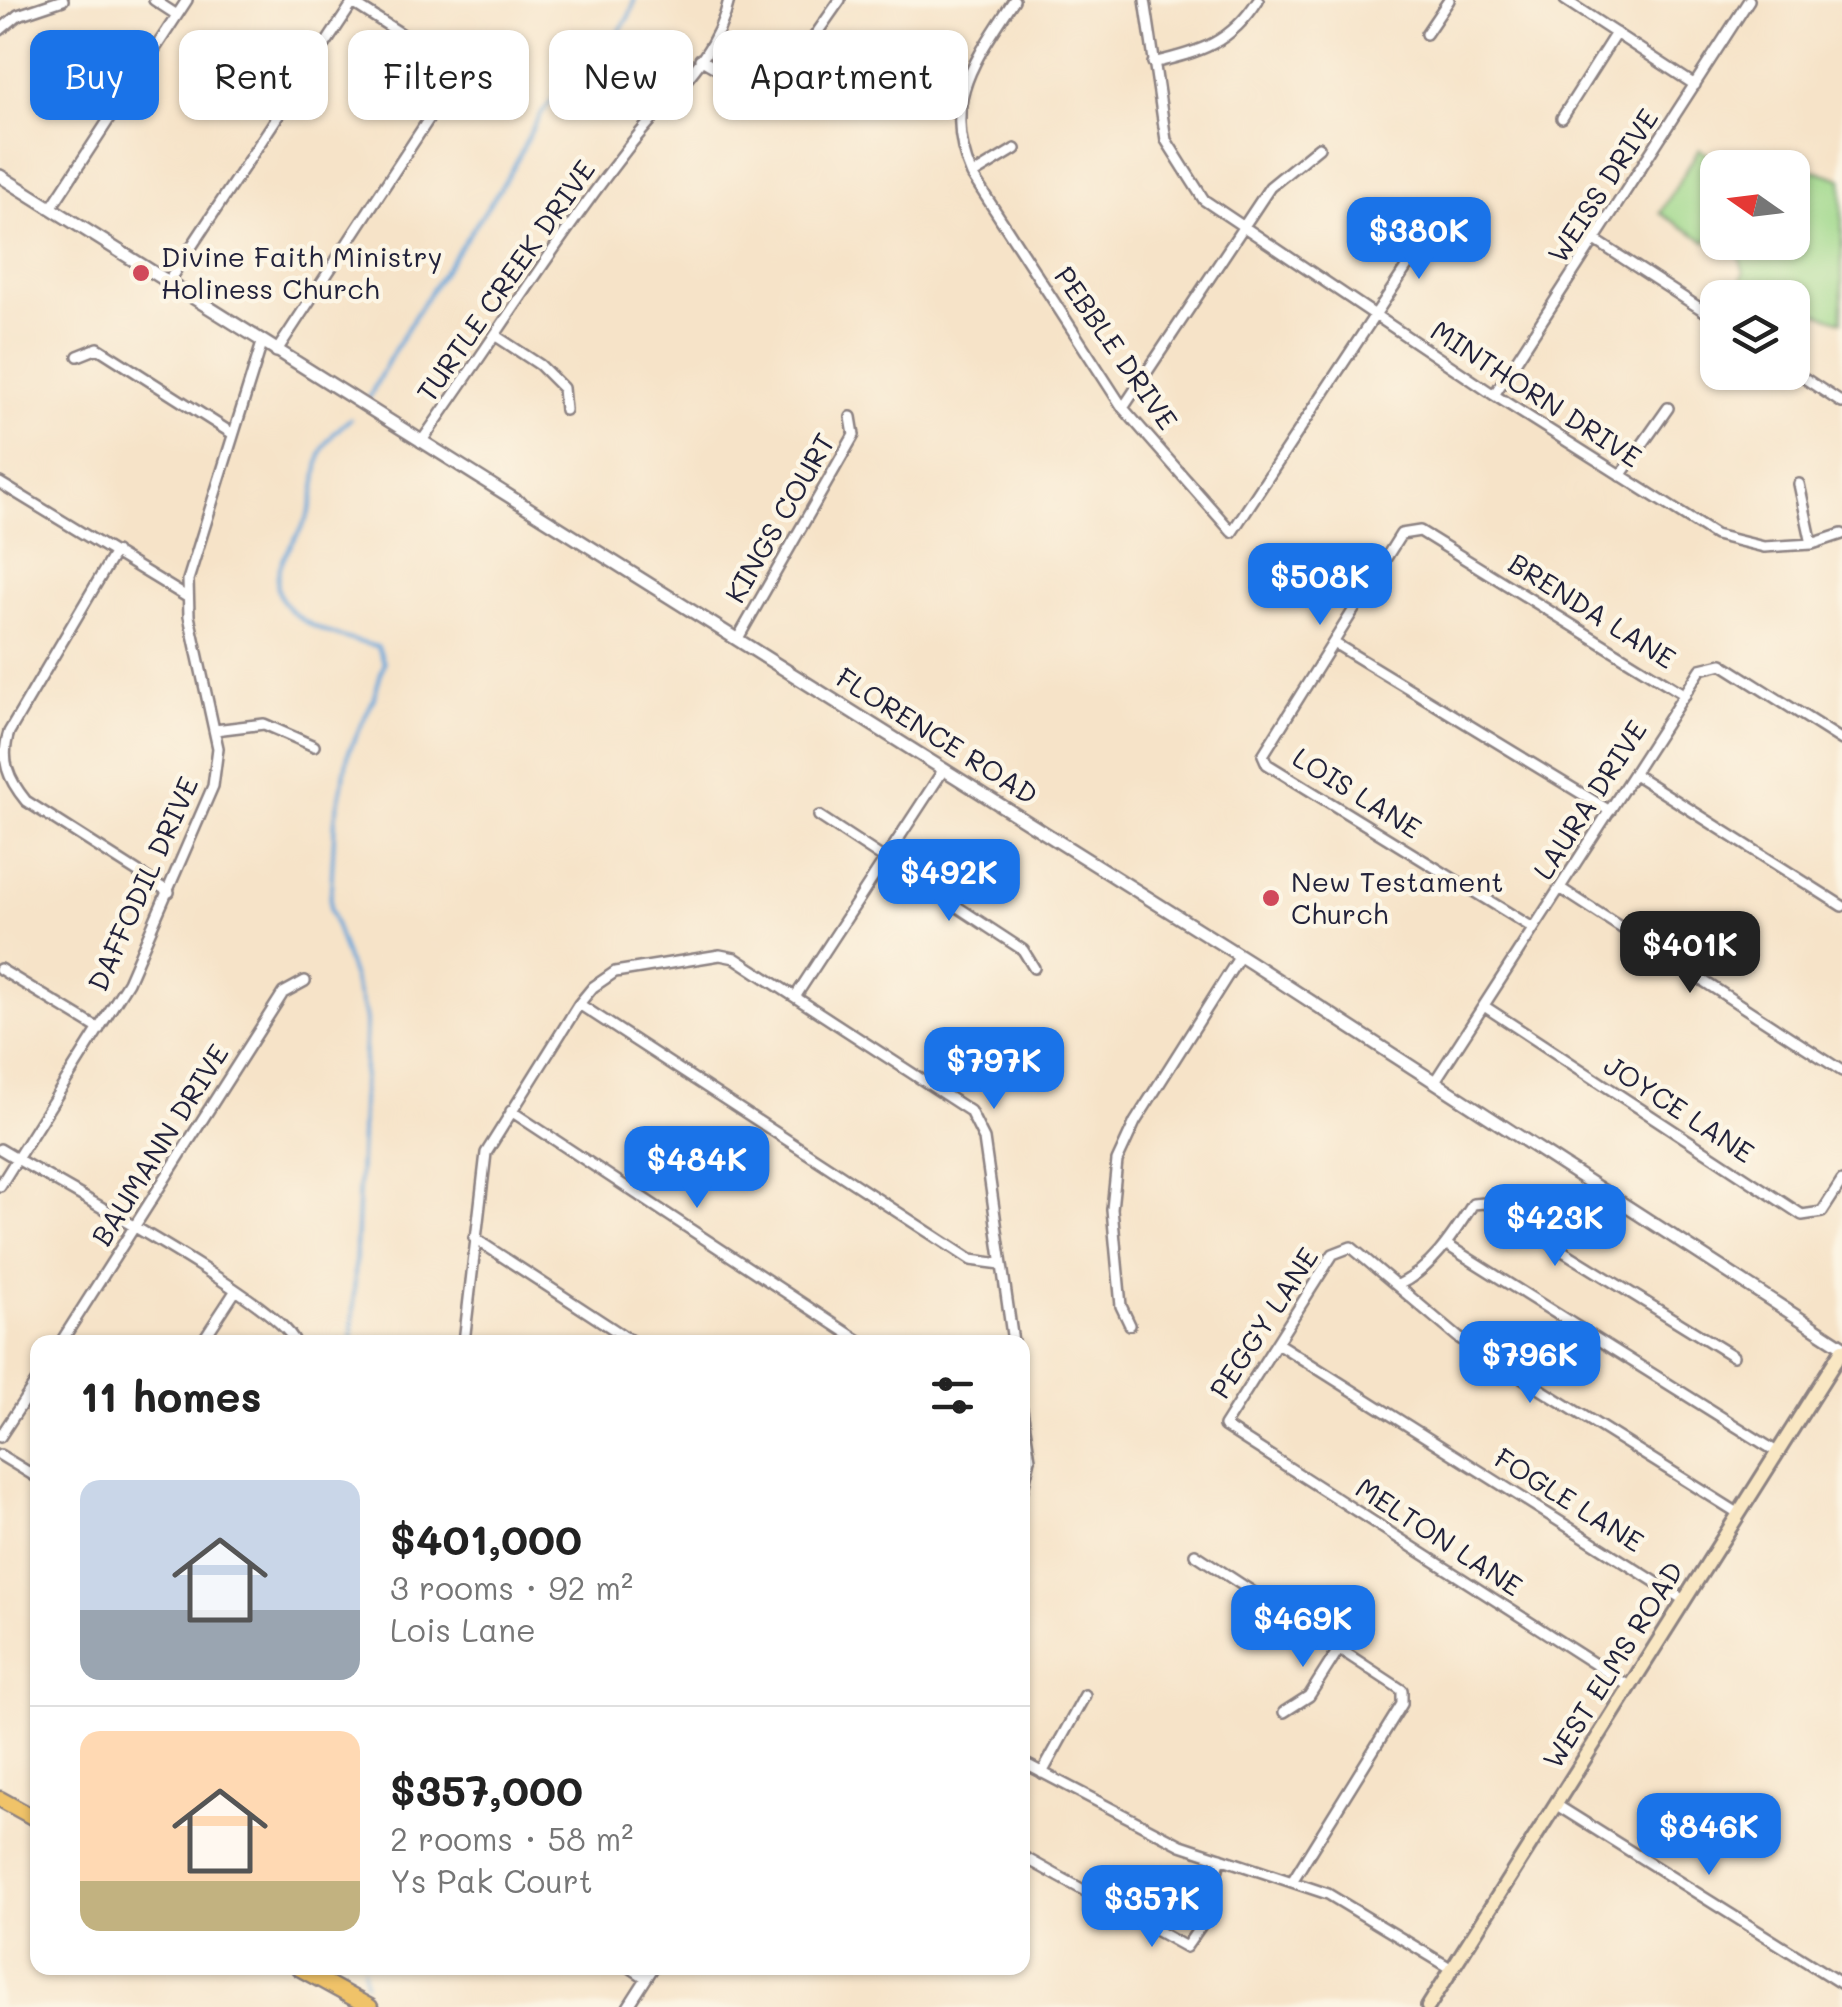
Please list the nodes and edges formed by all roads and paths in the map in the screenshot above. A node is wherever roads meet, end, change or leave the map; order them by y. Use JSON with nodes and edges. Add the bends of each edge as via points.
{"nodes":[{"id":1,"x":63,"y":0,"type":"edge"},
{"id":2,"x":154,"y":0,"type":"edge"},
{"id":3,"x":187,"y":0,"type":"edge"},
{"id":4,"x":729,"y":0,"type":"edge"},
{"id":5,"x":840,"y":0,"type":"edge"},
{"id":6,"x":1014,"y":0,"type":"edge"},
{"id":7,"x":1145,"y":0,"type":"edge"},
{"id":8,"x":1258,"y":0,"type":"edge"},
{"id":9,"x":1448,"y":0,"type":"edge"},
{"id":10,"x":1565,"y":0,"type":"edge"},
{"id":11,"x":1749,"y":0,"type":"edge"},
{"id":12,"x":353,"y":1,"type":"edge"},
{"id":13,"x":177,"y":14,"type":"junction"},
{"id":14,"x":0,"y":30,"type":"edge"},
{"id":15,"x":1426,"y":34,"type":"dead end"},
{"id":16,"x":1616,"y":34,"type":"junction"},
{"id":17,"x":700,"y":59,"type":"junction"},
{"id":18,"x":1153,"y":63,"type":"junction"},
{"id":19,"x":1695,"y":85,"type":"junction"},
{"id":20,"x":1562,"y":118,"type":"dead end"},
{"id":21,"x":1319,"y":147,"type":"dead end"},
{"id":22,"x":1015,"y":149,"type":"dead end"},
{"id":23,"x":972,"y":174,"type":"junction"},
{"id":24,"x":0,"y":177,"type":"edge"},
{"id":25,"x":51,"y":208,"type":"junction"},
{"id":26,"x":1433,"y":226,"type":"dead end"},
{"id":27,"x":1241,"y":229,"type":"junction"},
{"id":28,"x":1595,"y":240,"type":"junction"},
{"id":29,"x":168,"y":282,"type":"junction"},
{"id":30,"x":1700,"y":308,"type":"edge"},
{"id":31,"x":1374,"y":315,"type":"junction"},
{"id":32,"x":496,"y":336,"type":"junction"},
{"id":33,"x":262,"y":343,"type":"junction"},
{"id":34,"x":276,"y":352,"type":"junction"},
{"id":35,"x":78,"y":356,"type":"dead end"},
{"id":36,"x":1810,"y":382,"type":"edge"},
{"id":37,"x":1494,"y":395,"type":"junction"},
{"id":38,"x":1842,"y":403,"type":"edge"},
{"id":39,"x":1124,"y":408,"type":"junction"},
{"id":40,"x":1668,"y":408,"type":"dead end"},
{"id":41,"x":564,"y":410,"type":"dead end"},
{"id":42,"x":851,"y":417,"type":"dead end"},
{"id":43,"x":233,"y":434,"type":"junction"},
{"id":44,"x":421,"y":442,"type":"junction"},
{"id":45,"x":1620,"y":476,"type":"junction"},
{"id":46,"x":0,"y":483,"type":"edge"},
{"id":47,"x":1798,"y":484,"type":"dead end"},
{"id":48,"x":1842,"y":534,"type":"edge"},
{"id":49,"x":1812,"y":544,"type":"junction"},
{"id":50,"x":116,"y":552,"type":"junction"},
{"id":51,"x":187,"y":598,"type":"junction"},
{"id":52,"x":737,"y":640,"type":"junction"},
{"id":53,"x":1334,"y":643,"type":"junction"},
{"id":54,"x":1685,"y":695,"type":"junction"},
{"id":55,"x":215,"y":730,"type":"junction"},
{"id":56,"x":1842,"y":740,"type":"edge"},
{"id":57,"x":314,"y":746,"type":"dead end"},
{"id":58,"x":944,"y":769,"type":"junction"},
{"id":59,"x":1634,"y":774,"type":"junction"},
{"id":60,"x":1610,"y":811,"type":"junction"},
{"id":61,"x":819,"y":816,"type":"dead end"},
{"id":62,"x":886,"y":859,"type":"junction"},
{"id":63,"x":1560,"y":888,"type":"junction"},
{"id":64,"x":170,"y":892,"type":"junction"},
{"id":65,"x":1842,"y":906,"type":"edge"},
{"id":66,"x":1534,"y":928,"type":"junction"},
{"id":67,"x":1240,"y":956,"type":"junction"},
{"id":68,"x":1034,"y":968,"type":"dead end"},
{"id":69,"x":0,"y":969,"type":"edge"},
{"id":70,"x":305,"y":982,"type":"dead end"},
{"id":71,"x":795,"y":997,"type":"junction"},
{"id":72,"x":579,"y":1004,"type":"junction"},
{"id":73,"x":1484,"y":1006,"type":"junction"},
{"id":74,"x":99,"y":1029,"type":"junction"},
{"id":75,"x":1842,"y":1072,"type":"edge"},
{"id":76,"x":1435,"y":1081,"type":"junction"},
{"id":77,"x":511,"y":1111,"type":"junction"},
{"id":78,"x":0,"y":1149,"type":"edge"},
{"id":79,"x":17,"y":1160,"type":"junction"},
{"id":80,"x":1842,"y":1181,"type":"edge"},
{"id":81,"x":0,"y":1186,"type":"edge"},
{"id":82,"x":134,"y":1229,"type":"junction"},
{"id":83,"x":474,"y":1238,"type":"junction"},
{"id":84,"x":1447,"y":1245,"type":"junction"},
{"id":85,"x":1001,"y":1264,"type":"junction"},
{"id":86,"x":1398,"y":1285,"type":"junction"},
{"id":87,"x":236,"y":1290,"type":"junction"},
{"id":88,"x":1130,"y":1325,"type":"dead end"},
{"id":89,"x":66,"y":1335,"type":"edge"},
{"id":90,"x":207,"y":1335,"type":"edge"},
{"id":91,"x":289,"y":1335,"type":"edge"},
{"id":92,"x":465,"y":1335,"type":"edge"},
{"id":93,"x":622,"y":1335,"type":"edge"},
{"id":94,"x":850,"y":1335,"type":"edge"},
{"id":95,"x":1012,"y":1335,"type":"edge"},
{"id":96,"x":1278,"y":1343,"type":"junction"},
{"id":97,"x":1842,"y":1348,"type":"edge"},
{"id":98,"x":1734,"y":1356,"type":"dead end"},
{"id":99,"x":30,"y":1391,"type":"edge"},
{"id":100,"x":1224,"y":1426,"type":"joint"},
{"id":101,"x":0,"y":1437,"type":"edge"},
{"id":102,"x":1776,"y":1452,"type":"junction"},
{"id":103,"x":0,"y":1455,"type":"edge"},
{"id":104,"x":30,"y":1473,"type":"edge"},
{"id":105,"x":1738,"y":1512,"type":"junction"},
{"id":106,"x":1195,"y":1554,"type":"dead end"},
{"id":107,"x":1684,"y":1600,"type":"junction"},
{"id":108,"x":1340,"y":1647,"type":"junction"},
{"id":109,"x":1629,"y":1686,"type":"junction"},
{"id":110,"x":1085,"y":1695,"type":"dead end"},
{"id":111,"x":1284,"y":1712,"type":"dead end"},
{"id":112,"x":1030,"y":1766,"type":"edge"},
{"id":113,"x":1042,"y":1773,"type":"junction"},
{"id":114,"x":0,"y":1799,"type":"edge"},
{"id":115,"x":1555,"y":1804,"type":"junction"},
{"id":116,"x":30,"y":1816,"type":"edge"},
{"id":117,"x":1221,"y":1858,"type":"junction"},
{"id":118,"x":1030,"y":1860,"type":"edge"},
{"id":119,"x":1293,"y":1880,"type":"junction"},
{"id":120,"x":1452,"y":1969,"type":"junction"},
{"id":121,"x":312,"y":1975,"type":"edge"},
{"id":122,"x":642,"y":1975,"type":"edge"},
{"id":123,"x":648,"y":1975,"type":"edge"},
{"id":124,"x":646,"y":1978,"type":"junction"},
{"id":125,"x":1842,"y":1984,"type":"edge"},
{"id":126,"x":370,"y":2007,"type":"edge"},
{"id":127,"x":628,"y":2007,"type":"edge"},
{"id":128,"x":1428,"y":2007,"type":"edge"}],
"edges":[{"from":1,"to":14,"type":"street","via":[[18,15]]},
{"from":2,"to":13,"type":"street"},
{"from":3,"to":13,"type":"street"},
{"from":4,"to":17,"type":"street","name":"TURTLE CREEK DRIVE"},
{"from":5,"to":17,"type":"street","via":[[772,97]]},
{"from":6,"to":23,"type":"street","name":"PEBBLE DRIVE","via":[[962,92],[961,150]]},
{"from":7,"to":18,"type":"street","name":"MINTHORN DRIVE"},
{"from":8,"to":18,"type":"street","via":[[1221,42]]},
{"from":9,"to":15,"type":"street"},
{"from":10,"to":16,"type":"street"},
{"from":11,"to":19,"type":"street","name":"WEISS DRIVE"},
{"from":12,"to":29,"type":"street"},
{"from":12,"to":34,"type":"street","via":[[450,65],[453,82]]},
{"from":13,"to":25,"type":"street"},
{"from":16,"to":19,"type":"street"},
{"from":16,"to":20,"type":"street"},
{"from":17,"to":32,"type":"street","name":"TURTLE CREEK DRIVE","via":[[626,150]]},
{"from":18,"to":27,"type":"street","name":"MINTHORN DRIVE","via":[[1159,116],[1178,164],[1204,200]]},
{"from":19,"to":28,"type":"street","name":"WEISS DRIVE"},
{"from":21,"to":27,"type":"street","via":[[1270,187]]},
{"from":22,"to":23,"type":"street"},
{"from":23,"to":39,"type":"street","name":"PEBBLE DRIVE"},
{"from":24,"to":25,"type":"street","name":"FLORENCE ROAD"},
{"from":25,"to":29,"type":"street","name":"FLORENCE ROAD"},
{"from":26,"to":31,"type":"street"},
{"from":27,"to":31,"type":"street","name":"MINTHORN DRIVE"},
{"from":27,"to":39,"type":"street"},
{"from":28,"to":30,"type":"street"},
{"from":28,"to":37,"type":"street","name":"WEISS DRIVE"},
{"from":29,"to":33,"type":"street","name":"FLORENCE ROAD"},
{"from":31,"to":37,"type":"street","name":"MINTHORN DRIVE"},
{"from":31,"to":39,"type":"street","name":"PEBBLE DRIVE","via":[[1232,532]]},
{"from":32,"to":41,"type":"street","via":[[563,388]]},
{"from":32,"to":44,"type":"street","name":"TURTLE CREEK DRIVE"},
{"from":33,"to":34,"type":"street","name":"FLORENCE ROAD"},
{"from":33,"to":43,"type":"street","name":"DAFFODIL DRIVE"},
{"from":34,"to":44,"type":"street","name":"FLORENCE ROAD"},
{"from":35,"to":43,"type":"street","via":[[98,348]]},
{"from":36,"to":38,"type":"street"},
{"from":37,"to":45,"type":"street","name":"MINTHORN DRIVE"},
{"from":40,"to":45,"type":"street"},
{"from":42,"to":52,"type":"street","name":"KINGS COURT","via":[[854,435]]},
{"from":43,"to":51,"type":"street","name":"DAFFODIL DRIVE"},
{"from":44,"to":52,"type":"street","name":"FLORENCE ROAD"},
{"from":45,"to":49,"type":"street","name":"MINTHORN DRIVE","via":[[1715,535],[1764,547]]},
{"from":46,"to":50,"type":"street"},
{"from":47,"to":49,"type":"street"},
{"from":48,"to":49,"type":"street","name":"MINTHORN DRIVE"},
{"from":50,"to":51,"type":"street"},
{"from":50,"to":64,"type":"street","via":[[10,732],[5,762],[26,801]]},
{"from":51,"to":55,"type":"street","name":"DAFFODIL DRIVE"},
{"from":52,"to":58,"type":"street","name":"FLORENCE ROAD"},
{"from":53,"to":54,"type":"street","name":"BRENDA LANE","via":[[1402,534],[1420,530]]},
{"from":53,"to":60,"type":"street"},
{"from":53,"to":66,"type":"street","name":"LOIS LANE","via":[[1263,756],[1266,764]]},
{"from":54,"to":56,"type":"street","name":"BRENDA LANE","via":[[1702,670],[1722,664]]},
{"from":54,"to":59,"type":"street","name":"LAURA DRIVE"},
{"from":55,"to":57,"type":"street","via":[[264,724]]},
{"from":55,"to":64,"type":"street","name":"DAFFODIL DRIVE","via":[[213,786]]},
{"from":58,"to":62,"type":"street"},
{"from":58,"to":67,"type":"street","name":"FLORENCE ROAD"},
{"from":59,"to":60,"type":"street","name":"LAURA DRIVE"},
{"from":59,"to":65,"type":"street"},
{"from":60,"to":63,"type":"street","name":"LAURA DRIVE"},
{"from":61,"to":62,"type":"street"},
{"from":62,"to":68,"type":"street","via":[[1023,950]]},
{"from":62,"to":71,"type":"street"},
{"from":63,"to":66,"type":"street","name":"LAURA DRIVE"},
{"from":63,"to":75,"type":"street"},
{"from":64,"to":74,"type":"street","name":"DAFFODIL DRIVE"},
{"from":66,"to":73,"type":"street","name":"LAURA DRIVE"},
{"from":67,"to":76,"type":"street","name":"FLORENCE ROAD"},
{"from":67,"to":88,"type":"street","via":[[1134,1122],[1117,1161],[1112,1209],[1121,1306]]},
{"from":69,"to":74,"type":"street"},
{"from":70,"to":82,"type":"street","name":"BAUMANN DRIVE","via":[[283,993]]},
{"from":71,"to":72,"type":"street","via":[[720,955],[616,972]]},
{"from":71,"to":85,"type":"street","via":[[970,1111],[984,1139]]},
{"from":72,"to":77,"type":"street"},
{"from":72,"to":85,"type":"street","via":[[971,1260]]},
{"from":73,"to":76,"type":"street","name":"LAURA DRIVE"},
{"from":73,"to":80,"type":"street","name":"JOYCE LANE","via":[[1802,1214],[1822,1212]]},
{"from":74,"to":79,"type":"street","name":"DAFFODIL DRIVE"},
{"from":76,"to":97,"type":"street","name":"FLORENCE ROAD"},
{"from":77,"to":83,"type":"street","via":[[481,1170]]},
{"from":77,"to":94,"type":"street"},
{"from":78,"to":79,"type":"street"},
{"from":79,"to":81,"type":"street","name":"DAFFODIL DRIVE"},
{"from":79,"to":82,"type":"street"},
{"from":82,"to":87,"type":"street"},
{"from":82,"to":89,"type":"street","name":"BAUMANN DRIVE"},
{"from":83,"to":92,"type":"street"},
{"from":83,"to":93,"type":"street"},
{"from":84,"to":86,"type":"street"},
{"from":84,"to":98,"type":"street","via":[[1473,1204],[1485,1203]]},
{"from":84,"to":102,"type":"street"},
{"from":85,"to":95,"type":"street"},
{"from":86,"to":96,"type":"street","name":"PEGGY LANE","via":[[1343,1247]]},
{"from":86,"to":105,"type":"street","via":[[1459,1338]]},
{"from":87,"to":90,"type":"street"},
{"from":87,"to":91,"type":"street"},
{"from":96,"to":100,"type":"street","name":"PEGGY LANE"},
{"from":96,"to":107,"type":"street","name":"FOGLE LANE"},
{"from":97,"to":102,"type":"main road","name":"WEST ELMS ROAD"},
{"from":99,"to":101,"type":"street"},
{"from":100,"to":109,"type":"street","name":"MELTON LANE"},
{"from":102,"to":105,"type":"main road","name":"WEST ELMS ROAD"},
{"from":103,"to":104,"type":"street"},
{"from":105,"to":107,"type":"main road","name":"WEST ELMS ROAD"},
{"from":106,"to":108,"type":"street"},
{"from":107,"to":109,"type":"main road","name":"WEST ELMS ROAD"},
{"from":108,"to":111,"type":"street","via":[[1309,1696]]},
{"from":108,"to":119,"type":"street","via":[[1398,1683],[1403,1697]]},
{"from":109,"to":115,"type":"main road","name":"WEST ELMS ROAD"},
{"from":110,"to":113,"type":"street"},
{"from":112,"to":113,"type":"street"},
{"from":113,"to":117,"type":"street","via":[[1159,1835]]},
{"from":114,"to":116,"type":"highway"},
{"from":115,"to":120,"type":"main road","name":"WEST ELMS ROAD"},
{"from":115,"to":125,"type":"street"},
{"from":117,"to":118,"type":"street","via":[[1202,1924],[1186,1947]]},
{"from":117,"to":119,"type":"street"},
{"from":119,"to":120,"type":"street","via":[[1359,1910]]},
{"from":120,"to":128,"type":"main road","name":"WEST ELMS ROAD"},
{"from":121,"to":126,"type":"highway"},
{"from":122,"to":124,"type":"street"},
{"from":123,"to":124,"type":"street"},
{"from":124,"to":127,"type":"street"}]}
